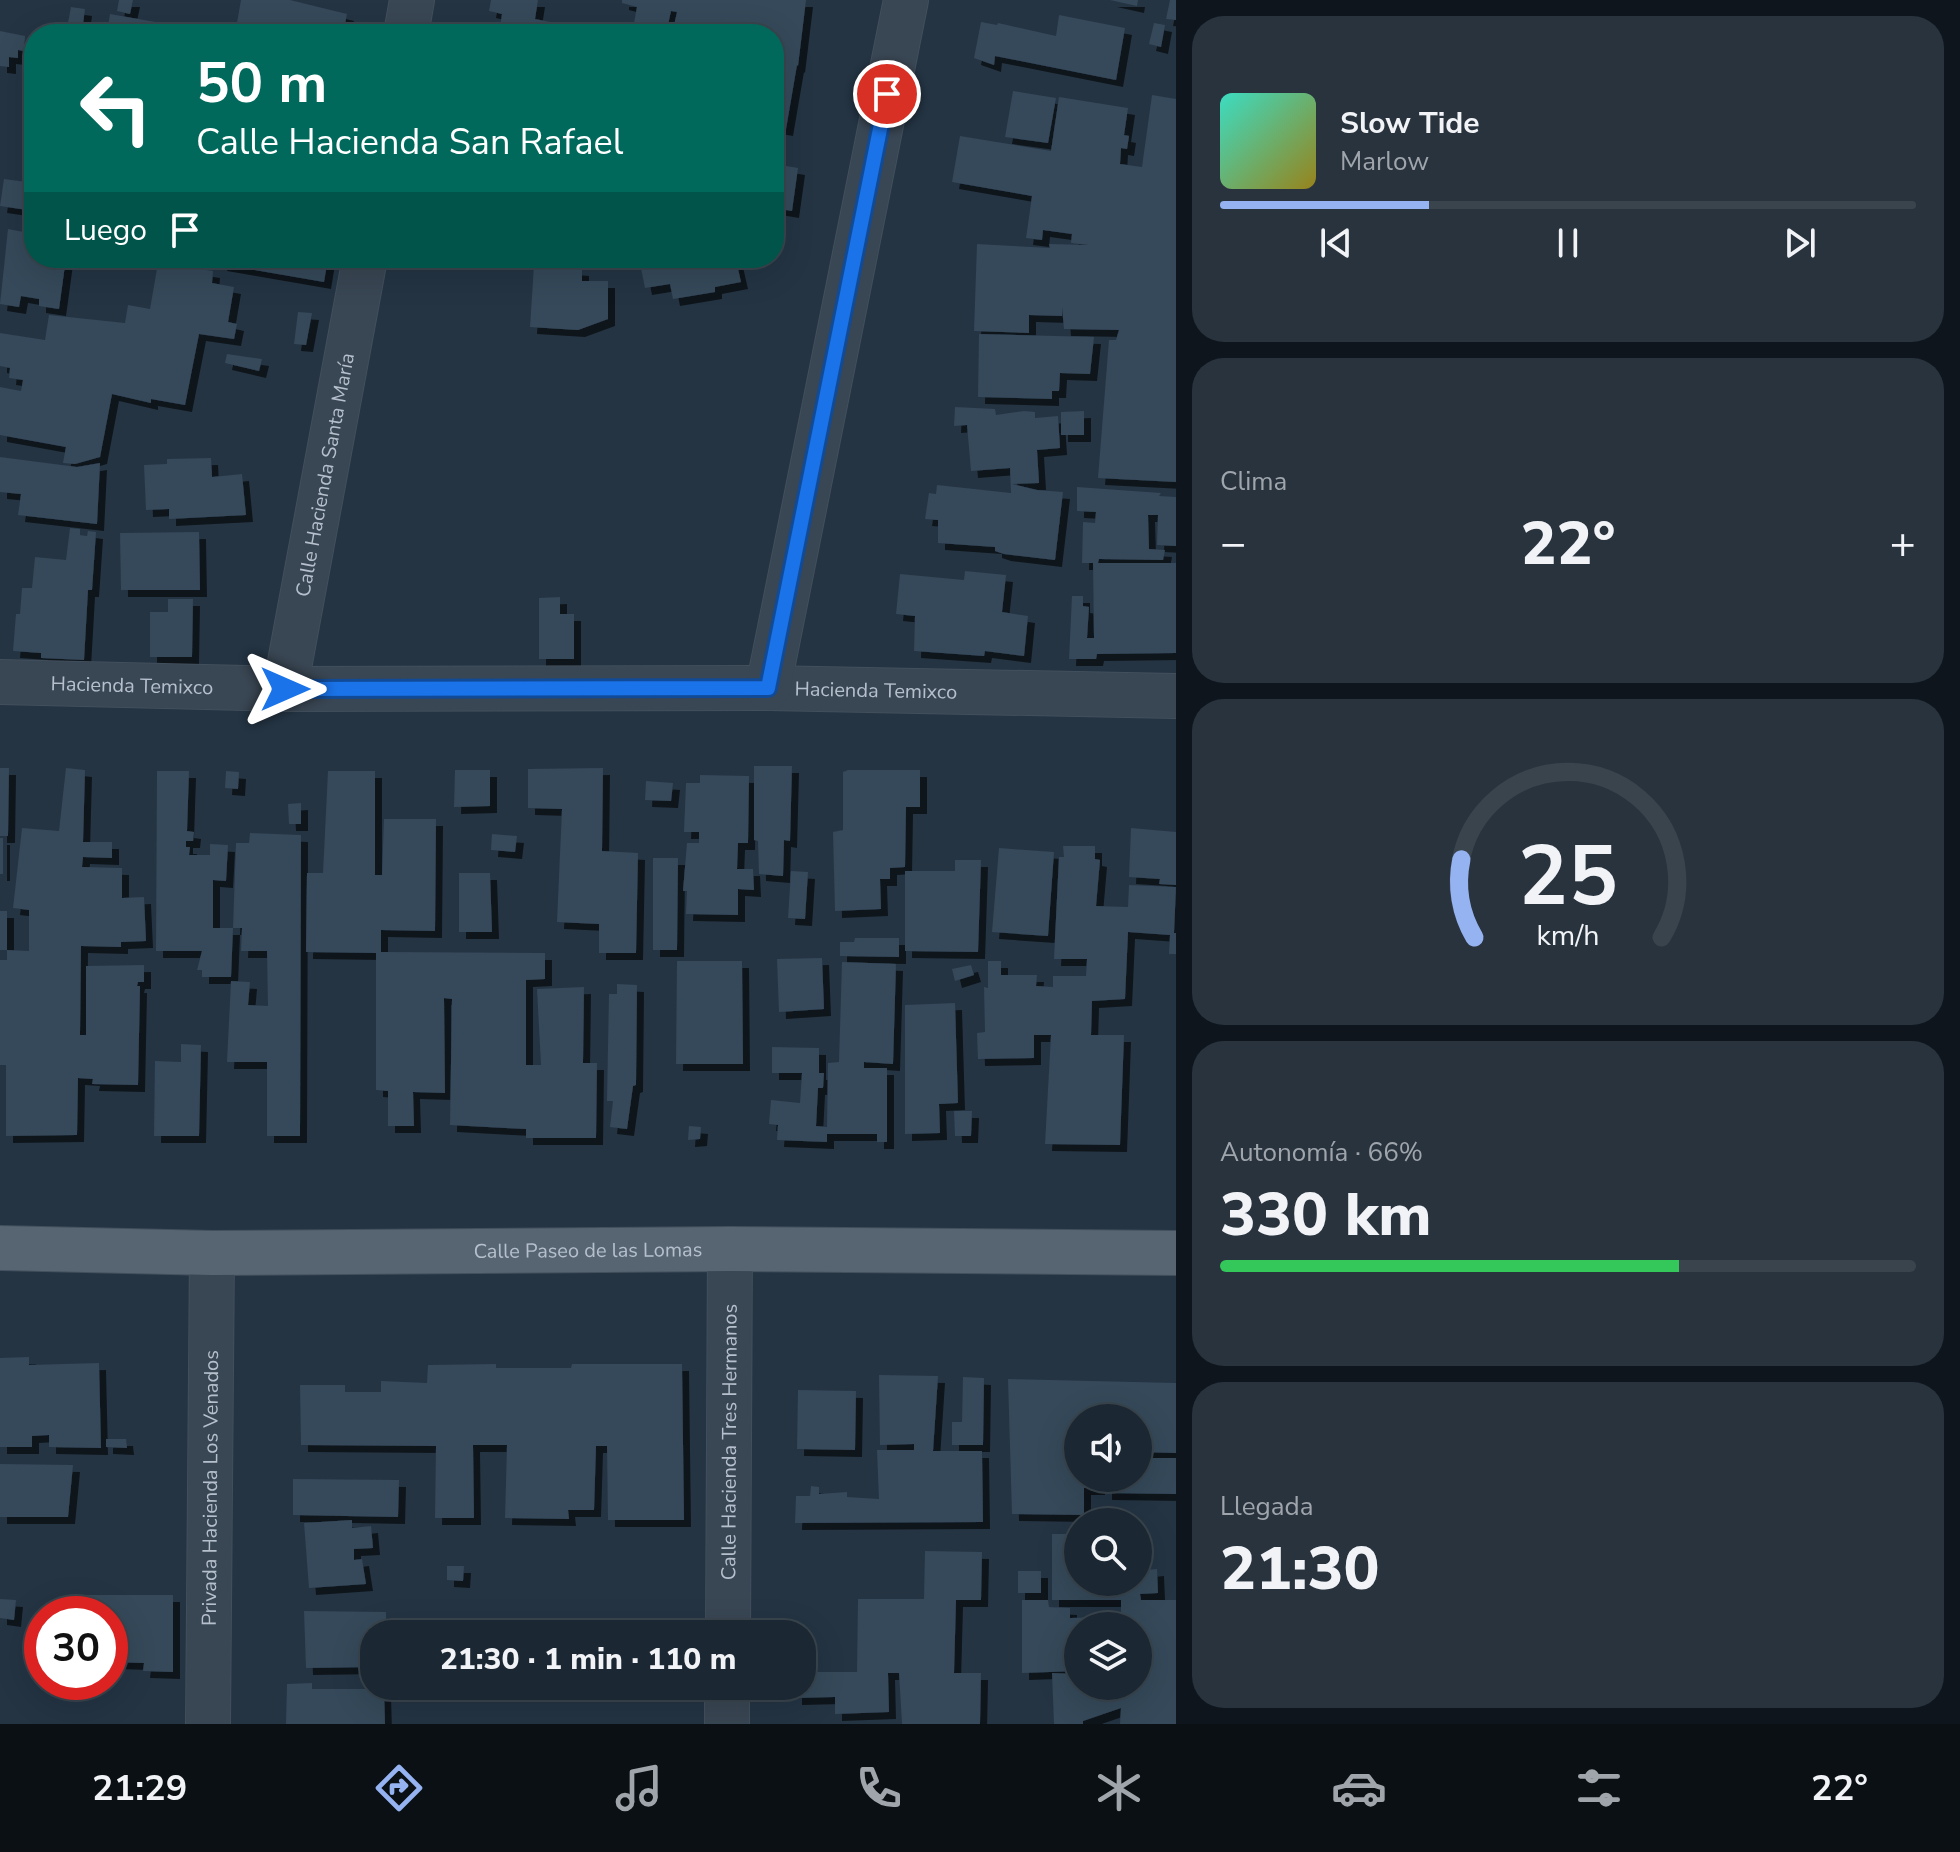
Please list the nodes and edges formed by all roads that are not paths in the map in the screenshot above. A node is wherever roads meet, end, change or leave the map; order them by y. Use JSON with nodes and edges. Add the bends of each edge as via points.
{"nodes":[{"id":1,"x":412,"y":0,"type":"edge"},
{"id":2,"x":906,"y":0,"type":"edge"},
{"id":3,"x":408,"y":24,"type":"edge"},
{"id":4,"x":363,"y":268,"type":"edge"},
{"id":5,"x":0,"y":682,"type":"edge"},
{"id":6,"x":768,"y":688,"type":"junction"},
{"id":7,"x":285,"y":689,"type":"junction"},
{"id":8,"x":1176,"y":696,"type":"edge"},
{"id":9,"x":0,"y":1248,"type":"edge"},
{"id":10,"x":730,"y":1249,"type":"junction"},
{"id":11,"x":212,"y":1253,"type":"junction"},
{"id":12,"x":1176,"y":1253,"type":"edge"},
{"id":13,"x":728,"y":1620,"type":"edge"},
{"id":14,"x":727,"y":1700,"type":"edge"},
{"id":15,"x":208,"y":1724,"type":"edge"},
{"id":16,"x":727,"y":1724,"type":"edge"}],
"edges":[{"from":1,"to":3,"type":"street"},
{"from":2,"to":6,"type":"street"},
{"from":4,"to":7,"type":"street","name":"Calle Hacienda Santa María"},
{"from":5,"to":7,"type":"street","name":"Hacienda Temixco"},
{"from":6,"to":7,"type":"street","name":"Hacienda Temixco"},
{"from":6,"to":8,"type":"street","name":"Hacienda Temixco"},
{"from":9,"to":11,"type":"main road","name":"Calle Paseo de las Lomas"},
{"from":10,"to":11,"type":"main road","name":"Calle Paseo de las Lomas"},
{"from":10,"to":12,"type":"main road","name":"Calle Paseo de las Lomas"},
{"from":10,"to":13,"type":"street","name":"Calle Hacienda Tres Hermanos"},
{"from":11,"to":15,"type":"street","name":"Privada Hacienda Los Venados"},
{"from":14,"to":16,"type":"street"}]}
